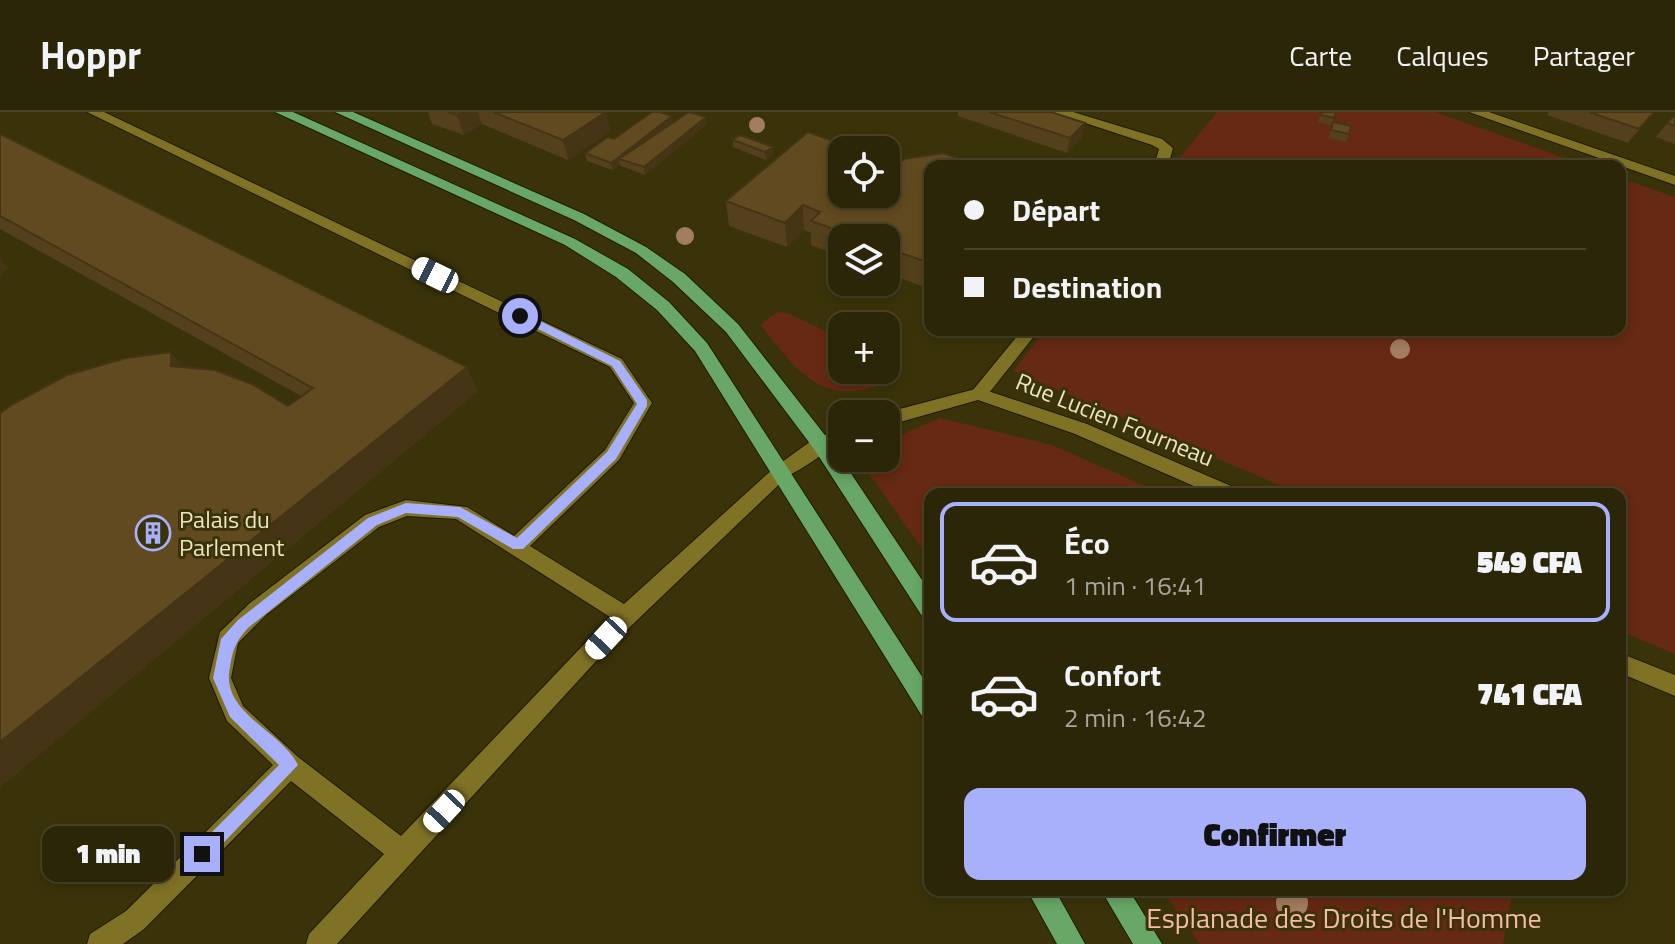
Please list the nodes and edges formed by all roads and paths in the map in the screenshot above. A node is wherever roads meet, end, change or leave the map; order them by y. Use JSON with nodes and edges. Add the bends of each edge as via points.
{"nodes":[{"id":1,"x":94,"y":112,"type":"edge"},
{"id":2,"x":282,"y":112,"type":"edge"},
{"id":3,"x":342,"y":112,"type":"edge"},
{"id":4,"x":1059,"y":112,"type":"edge"},
{"id":5,"x":1476,"y":112,"type":"edge"},
{"id":6,"x":1163,"y":160,"type":"edge"},
{"id":7,"x":1614,"y":160,"type":"edge"},
{"id":8,"x":1626,"y":164,"type":"edge"},
{"id":9,"x":1675,"y":181,"type":"edge"},
{"id":10,"x":1026,"y":336,"type":"edge"},
{"id":11,"x":979,"y":394,"type":"junction"},
{"id":12,"x":900,"y":415,"type":"edge"},
{"id":13,"x":828,"y":441,"type":"edge"},
{"id":14,"x":821,"y":444,"type":"junction"},
{"id":15,"x":782,"y":472,"type":"junction"},
{"id":16,"x":1217,"y":488,"type":"edge"},
{"id":17,"x":518,"y":545,"type":"junction"},
{"id":18,"x":924,"y":601,"type":"edge"},
{"id":19,"x":626,"y":616,"type":"junction"},
{"id":20,"x":1626,"y":666,"type":"edge"},
{"id":21,"x":1675,"y":686,"type":"edge"},
{"id":22,"x":924,"y":699,"type":"edge"},
{"id":23,"x":290,"y":765,"type":"junction"},
{"id":24,"x":404,"y":854,"type":"junction"},
{"id":25,"x":1044,"y":896,"type":"edge"},
{"id":26,"x":1118,"y":896,"type":"edge"},
{"id":27,"x":100,"y":944,"type":"edge"},
{"id":28,"x":319,"y":944,"type":"edge"},
{"id":29,"x":1072,"y":944,"type":"edge"},
{"id":30,"x":1149,"y":944,"type":"edge"}],
"edges":[{"from":1,"to":17,"type":"street","via":[[616,363],[643,403],[612,455]]},
{"from":2,"to":15,"type":"main road","via":[[558,236],[622,273],[701,347]]},
{"from":3,"to":14,"type":"main road","via":[[522,190],[641,250],[732,328]]},
{"from":4,"to":6,"type":"street","via":[[1157,142],[1166,148]]},
{"from":5,"to":7,"type":"street"},
{"from":8,"to":9,"type":"street"},
{"from":10,"to":11,"type":"street"},
{"from":11,"to":12,"type":"street","name":"Rue Lucien Fourneau"},
{"from":11,"to":16,"type":"street","name":"Rue Lucien Fourneau","via":[[1081,429]]},
{"from":13,"to":14,"type":"street"},
{"from":14,"to":15,"type":"street"},
{"from":14,"to":18,"type":"main road"},
{"from":15,"to":19,"type":"street","via":[[715,527]]},
{"from":15,"to":22,"type":"main road"},
{"from":17,"to":19,"type":"street"},
{"from":17,"to":23,"type":"street","via":[[460,512],[406,508],[372,521],[258,609],[228,639],[220,678],[235,713]]},
{"from":19,"to":24,"type":"street"},
{"from":20,"to":21,"type":"street"},
{"from":23,"to":24,"type":"street"},
{"from":23,"to":27,"type":"street","via":[[135,920]]},
{"from":24,"to":28,"type":"street"},
{"from":25,"to":29,"type":"main road"},
{"from":26,"to":30,"type":"main road"}]}
